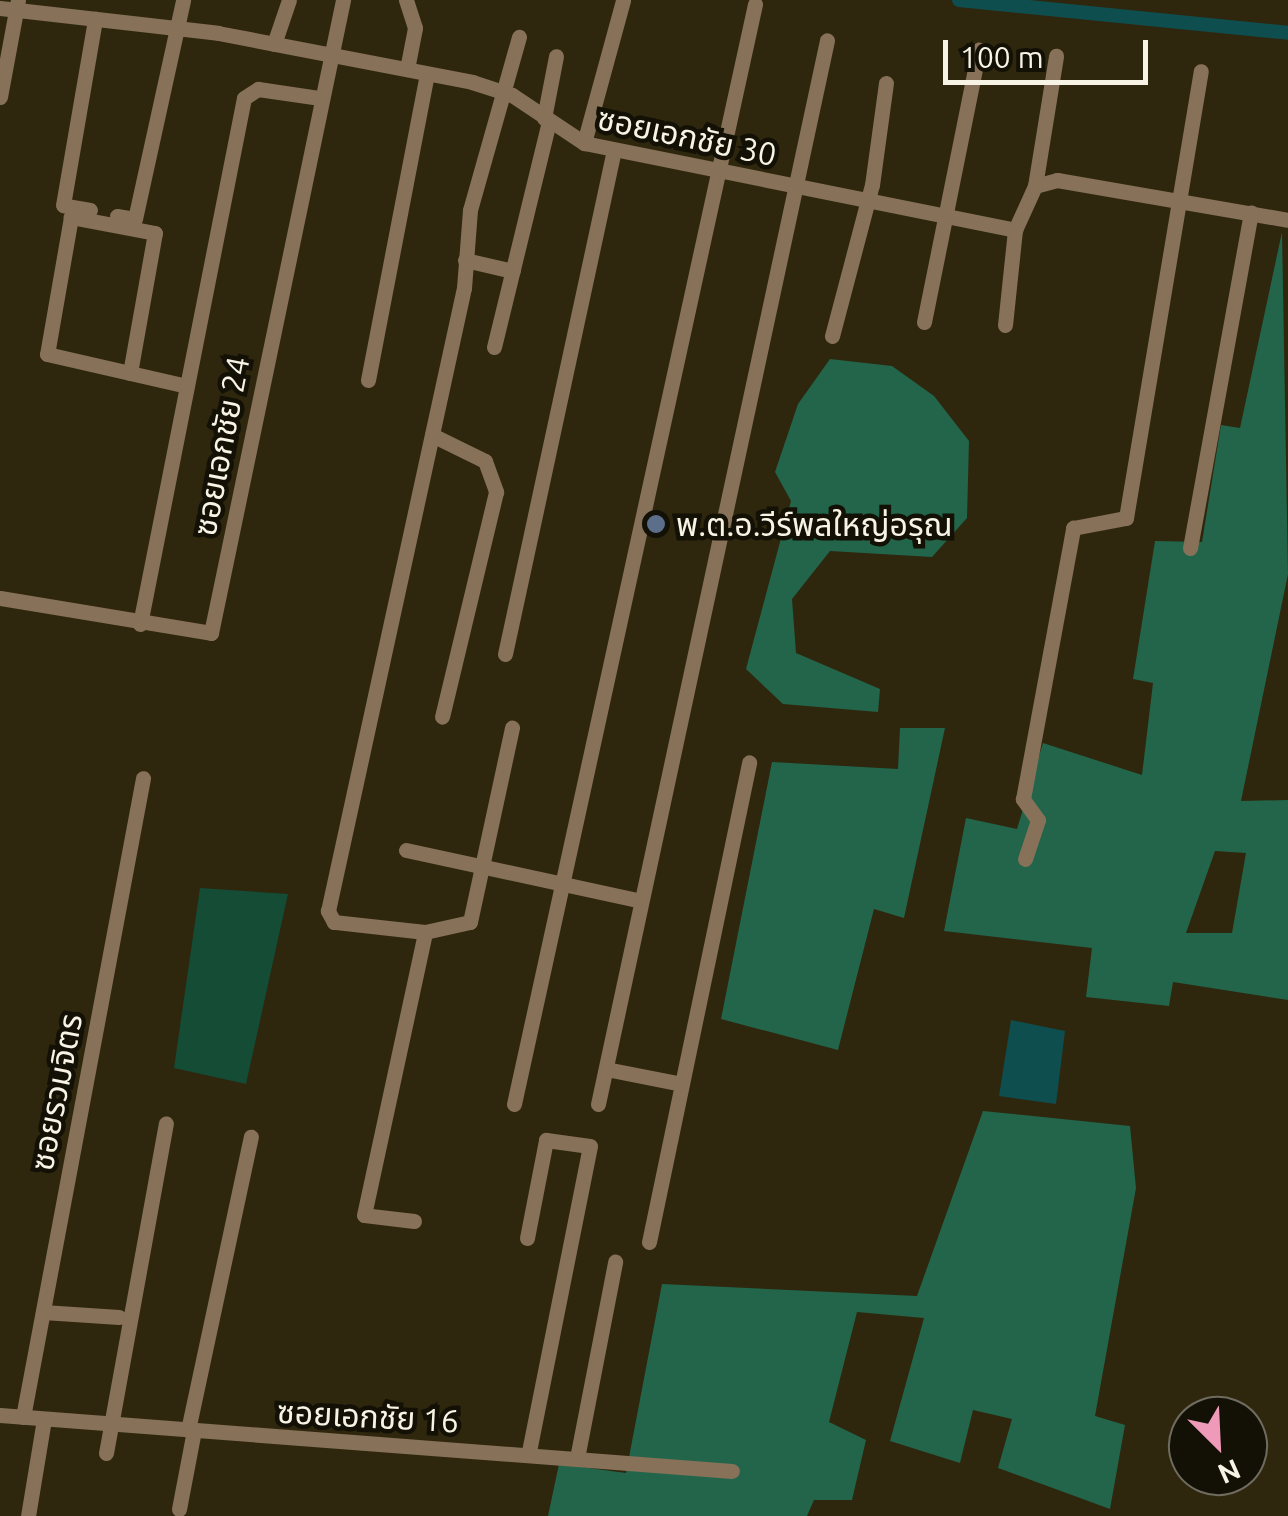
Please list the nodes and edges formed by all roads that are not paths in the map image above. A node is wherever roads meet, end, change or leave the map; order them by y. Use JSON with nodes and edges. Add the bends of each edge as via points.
{"nodes":[{"id":1,"x":183,"y":0,"type":"edge"},
{"id":2,"x":289,"y":0,"type":"edge"},
{"id":3,"x":342,"y":0,"type":"edge"},
{"id":4,"x":406,"y":0,"type":"edge"},
{"id":5,"x":623,"y":0,"type":"edge"},
{"id":6,"x":755,"y":4,"type":"dead end"},
{"id":7,"x":11,"y":7,"type":"edge"},
{"id":8,"x":96,"y":19,"type":"junction"},
{"id":9,"x":175,"y":28,"type":"junction"},
{"id":10,"x":519,"y":37,"type":"dead end"},
{"id":11,"x":827,"y":40,"type":"dead end"},
{"id":12,"x":274,"y":44,"type":"junction"},
{"id":13,"x":979,"y":50,"type":"dead end"},
{"id":14,"x":556,"y":56,"type":"dead end"},
{"id":15,"x":1056,"y":56,"type":"dead end"},
{"id":16,"x":331,"y":58,"type":"junction"},
{"id":17,"x":407,"y":70,"type":"junction"},
{"id":18,"x":1201,"y":72,"type":"dead end"},
{"id":19,"x":427,"y":74,"type":"junction"},
{"id":20,"x":886,"y":84,"type":"dead end"},
{"id":21,"x":503,"y":92,"type":"junction"},
{"id":22,"x":0,"y":97,"type":"edge"},
{"id":23,"x":320,"y":98,"type":"junction"},
{"id":24,"x":546,"y":120,"type":"junction"},
{"id":25,"x":584,"y":143,"type":"junction"},
{"id":26,"x":614,"y":150,"type":"junction"},
{"id":27,"x":723,"y":172,"type":"junction"},
{"id":28,"x":794,"y":186,"type":"junction"},
{"id":29,"x":1034,"y":186,"type":"junction"},
{"id":30,"x":868,"y":200,"type":"junction"},
{"id":31,"x":1177,"y":200,"type":"junction"},
{"id":32,"x":1252,"y":212,"type":"junction"},
{"id":33,"x":944,"y":216,"type":"junction"},
{"id":34,"x":1288,"y":220,"type":"edge"},
{"id":35,"x":1015,"y":230,"type":"junction"},
{"id":36,"x":465,"y":260,"type":"junction"},
{"id":37,"x":513,"y":271,"type":"junction"},
{"id":38,"x":924,"y":322,"type":"dead end"},
{"id":39,"x":1005,"y":325,"type":"dead end"},
{"id":40,"x":832,"y":336,"type":"dead end"},
{"id":41,"x":494,"y":347,"type":"dead end"},
{"id":42,"x":130,"y":373,"type":"junction"},
{"id":43,"x":368,"y":380,"type":"dead end"},
{"id":44,"x":182,"y":385,"type":"junction"},
{"id":45,"x":432,"y":435,"type":"junction"},
{"id":46,"x":1190,"y":548,"type":"dead end"},
{"id":47,"x":0,"y":598,"type":"edge"},
{"id":48,"x":140,"y":624,"type":"junction"},
{"id":49,"x":505,"y":654,"type":"dead end"},
{"id":50,"x":442,"y":717,"type":"dead end"},
{"id":51,"x":512,"y":727,"type":"dead end"},
{"id":52,"x":750,"y":762,"type":"dead end"},
{"id":53,"x":142,"y":778,"type":"dead end"},
{"id":54,"x":406,"y":850,"type":"dead end"},
{"id":55,"x":1025,"y":859,"type":"dead end"},
{"id":56,"x":484,"y":863,"type":"junction"},
{"id":57,"x":564,"y":882,"type":"junction"},
{"id":58,"x":641,"y":901,"type":"junction"},
{"id":59,"x":425,"y":932,"type":"junction"},
{"id":60,"x":606,"y":1069,"type":"junction"},
{"id":61,"x":682,"y":1084,"type":"junction"},
{"id":62,"x":514,"y":1104,"type":"dead end"},
{"id":63,"x":598,"y":1104,"type":"dead end"},
{"id":64,"x":166,"y":1123,"type":"dead end"},
{"id":65,"x":251,"y":1138,"type":"dead end"},
{"id":66,"x":414,"y":1221,"type":"dead end"},
{"id":67,"x":527,"y":1238,"type":"dead end"},
{"id":68,"x":649,"y":1242,"type":"dead end"},
{"id":69,"x":616,"y":1262,"type":"dead end"},
{"id":70,"x":43,"y":1312,"type":"junction"},
{"id":71,"x":119,"y":1317,"type":"dead end"},
{"id":72,"x":0,"y":1415,"type":"edge"},
{"id":73,"x":23,"y":1417,"type":"junction"},
{"id":74,"x":44,"y":1419,"type":"junction"},
{"id":75,"x":113,"y":1422,"type":"junction"},
{"id":76,"x":191,"y":1430,"type":"junction"},
{"id":77,"x":530,"y":1451,"type":"junction"},
{"id":78,"x":106,"y":1452,"type":"dead end"},
{"id":79,"x":578,"y":1453,"type":"junction"},
{"id":80,"x":732,"y":1471,"type":"dead end"},
{"id":81,"x":179,"y":1509,"type":"dead end"},
{"id":82,"x":28,"y":1516,"type":"edge"}],
"edges":[{"from":1,"to":9,"type":"street"},
{"from":2,"to":12,"type":"street"},
{"from":3,"to":16,"type":"street","name":"ซอยเอกชัย 24"},
{"from":4,"to":17,"type":"street","via":[[415,28]]},
{"from":5,"to":25,"type":"street"},
{"from":6,"to":27,"type":"street"},
{"from":7,"to":8,"type":"street","name":"ซอยเอกชัย 30"},
{"from":7,"to":22,"type":"street"},
{"from":8,"to":9,"type":"street","name":"ซอยเอกชัย 30"},
{"from":8,"to":9,"type":"street","via":[[63,205],[135,219]]},
{"from":9,"to":12,"type":"street","name":"ซอยเอกชัย 30"},
{"from":10,"to":21,"type":"street"},
{"from":11,"to":28,"type":"street"},
{"from":12,"to":16,"type":"street","name":"ซอยเอกชัย 30"},
{"from":13,"to":33,"type":"street"},
{"from":14,"to":24,"type":"street"},
{"from":15,"to":29,"type":"street"},
{"from":16,"to":17,"type":"street","name":"ซอยเอกชัย 30"},
{"from":16,"to":23,"type":"street","name":"ซอยเอกชัย 24"},
{"from":17,"to":19,"type":"street","name":"ซอยเอกชัย 30"},
{"from":18,"to":31,"type":"street"},
{"from":19,"to":21,"type":"street","name":"ซอยเอกชัย 30"},
{"from":19,"to":43,"type":"street"},
{"from":20,"to":30,"type":"street"},
{"from":21,"to":24,"type":"street","name":"ซอยเอกชัย 30"},
{"from":21,"to":36,"type":"street"},
{"from":23,"to":44,"type":"street","via":[[258,89],[244,98]]},
{"from":23,"to":48,"type":"street","name":"ซอยเอกชัย 24","via":[[211,634]]},
{"from":24,"to":25,"type":"street","name":"ซอยเอกชัย 30"},
{"from":24,"to":37,"type":"street"},
{"from":25,"to":26,"type":"street","name":"ซอยเอกชัย 30"},
{"from":26,"to":27,"type":"street","name":"ซอยเอกชัย 30"},
{"from":26,"to":49,"type":"street"},
{"from":27,"to":28,"type":"street","name":"ซอยเอกชัย 30"},
{"from":27,"to":57,"type":"street"},
{"from":28,"to":30,"type":"street","name":"ซอยเอกชัย 30"},
{"from":28,"to":58,"type":"street"},
{"from":29,"to":31,"type":"street","via":[[1057,180]]},
{"from":29,"to":35,"type":"street"},
{"from":30,"to":33,"type":"street","name":"ซอยเอกชัย 30"},
{"from":30,"to":40,"type":"street"},
{"from":31,"to":32,"type":"street"},
{"from":31,"to":55,"type":"street","via":[[1126,518],[1073,528],[1024,799],[1038,820]]},
{"from":32,"to":34,"type":"street"},
{"from":32,"to":46,"type":"street"},
{"from":33,"to":35,"type":"street","name":"ซอยเอกชัย 30"},
{"from":33,"to":38,"type":"street"},
{"from":35,"to":39,"type":"street"},
{"from":36,"to":37,"type":"street"},
{"from":36,"to":45,"type":"street"},
{"from":37,"to":41,"type":"street"},
{"from":42,"to":42,"type":"street","via":[[154,233],[71,217],[47,354]]},
{"from":42,"to":44,"type":"street"},
{"from":44,"to":48,"type":"street"},
{"from":45,"to":50,"type":"street","via":[[484,462],[496,492]]},
{"from":45,"to":59,"type":"street","via":[[328,911],[334,922]]},
{"from":47,"to":48,"type":"street","name":"ซอยเอกชัย 24"},
{"from":51,"to":56,"type":"street"},
{"from":52,"to":61,"type":"street"},
{"from":53,"to":70,"type":"street","name":"ซอยรวมจิตร"},
{"from":54,"to":56,"type":"street"},
{"from":56,"to":57,"type":"street"},
{"from":56,"to":59,"type":"street","via":[[465,928]]},
{"from":57,"to":58,"type":"street"},
{"from":57,"to":62,"type":"street"},
{"from":58,"to":60,"type":"street"},
{"from":59,"to":66,"type":"street","via":[[364,1215]]},
{"from":60,"to":61,"type":"street"},
{"from":60,"to":63,"type":"street"},
{"from":61,"to":68,"type":"street"},
{"from":64,"to":75,"type":"street"},
{"from":65,"to":76,"type":"street"},
{"from":67,"to":77,"type":"street","via":[[546,1140],[590,1146]]},
{"from":69,"to":79,"type":"street"},
{"from":70,"to":71,"type":"street"},
{"from":70,"to":73,"type":"street","name":"ซอยรวมจิตร"},
{"from":72,"to":73,"type":"street","name":"ซอยเอกชัย 16"},
{"from":73,"to":74,"type":"street","name":"ซอยเอกชัย 16"},
{"from":74,"to":75,"type":"street","name":"ซอยเอกชัย 16"},
{"from":74,"to":82,"type":"street"},
{"from":75,"to":76,"type":"street","name":"ซอยเอกชัย 16"},
{"from":75,"to":78,"type":"street"},
{"from":76,"to":77,"type":"street","name":"ซอยเอกชัย 16"},
{"from":76,"to":81,"type":"street"},
{"from":77,"to":79,"type":"street","name":"ซอยเอกชัย 16"},
{"from":79,"to":80,"type":"street","name":"ซอยเอกชัย 16"}]}
